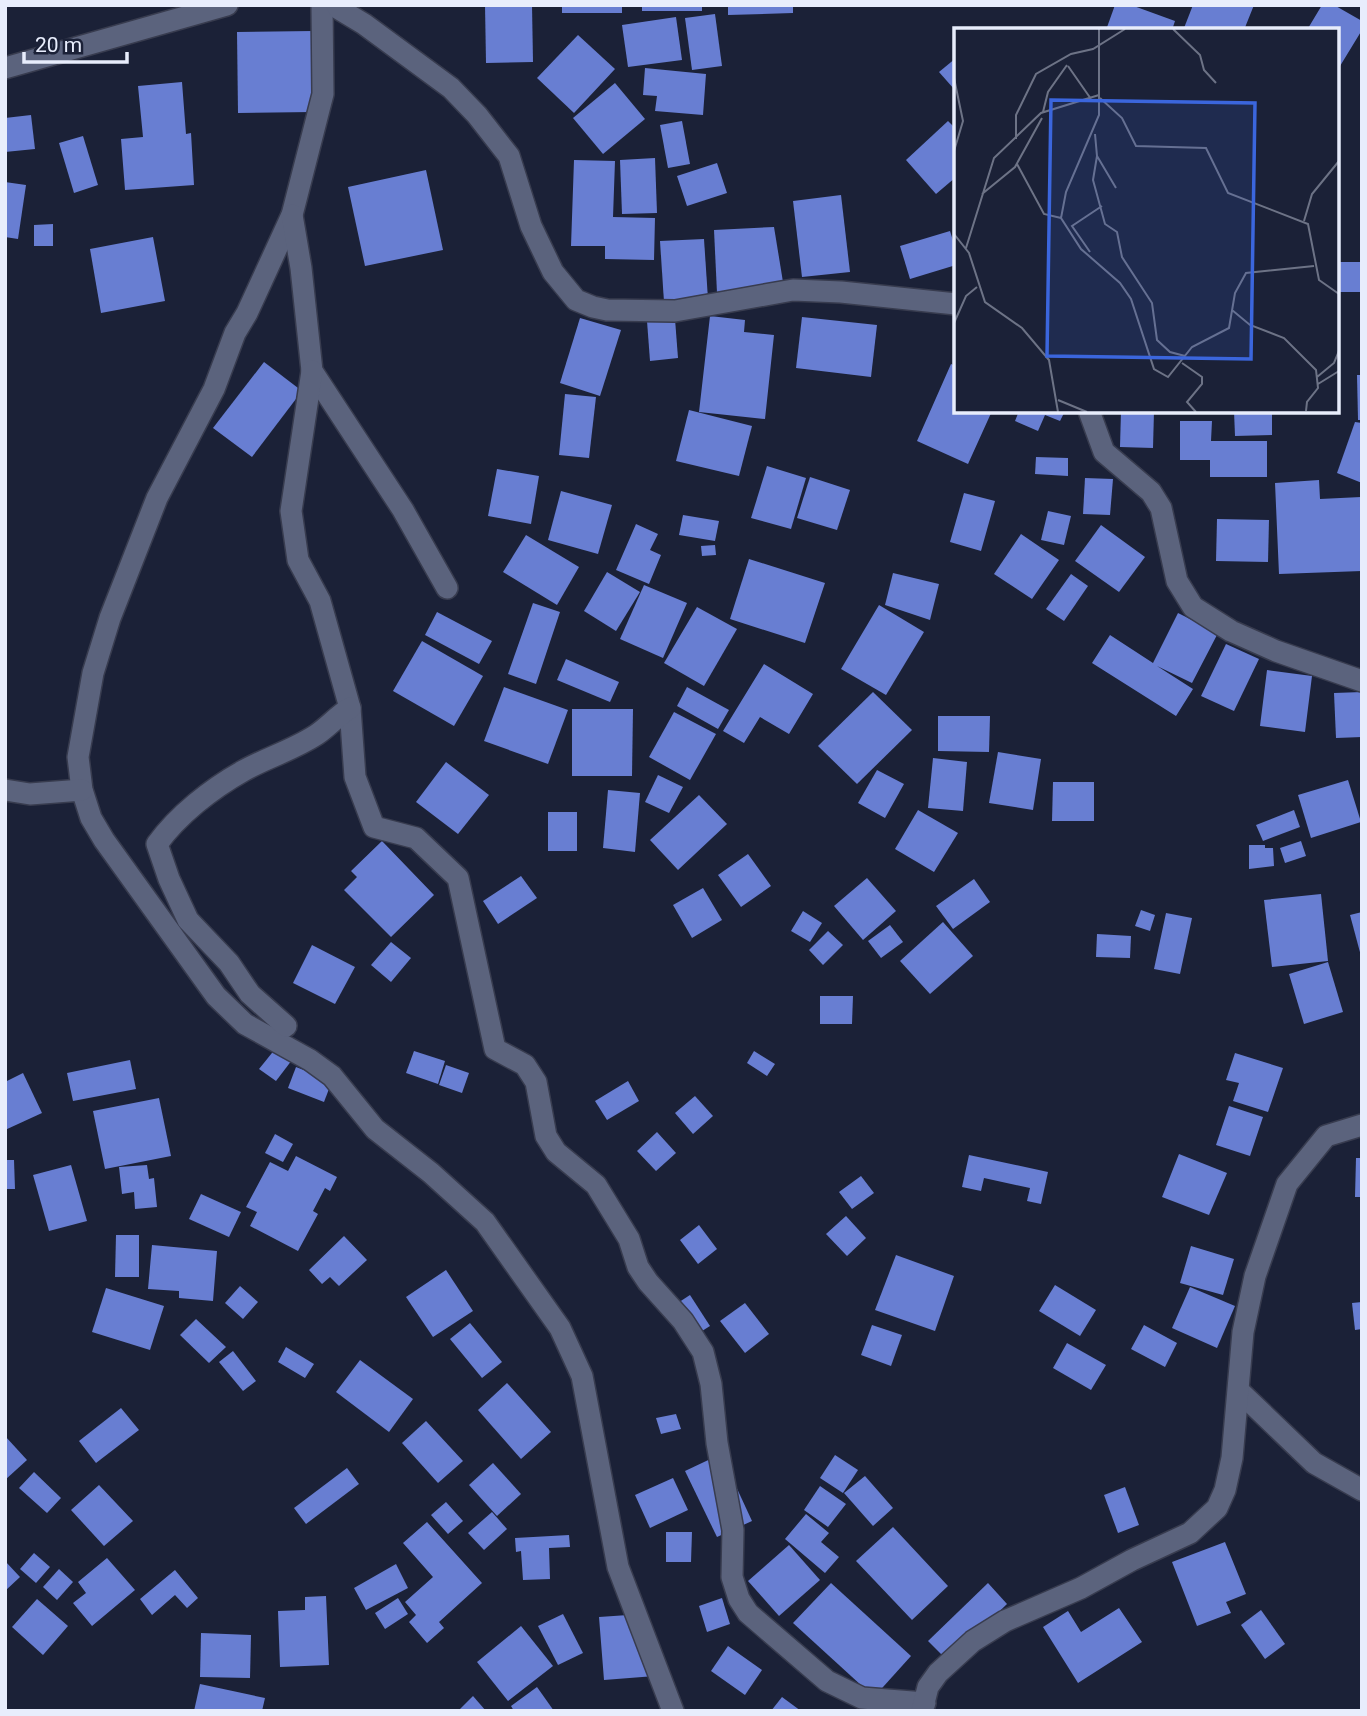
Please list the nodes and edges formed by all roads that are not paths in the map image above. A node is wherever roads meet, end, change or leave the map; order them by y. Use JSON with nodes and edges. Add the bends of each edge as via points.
{"nodes":[{"id":1,"x":227,"y":5,"type":"edge"},
{"id":2,"x":322,"y":5,"type":"edge"},
{"id":3,"x":337,"y":5,"type":"edge"},
{"id":4,"x":5,"y":68,"type":"edge"},
{"id":5,"x":292,"y":215,"type":"junction"},
{"id":6,"x":954,"y":304,"type":"edge"},
{"id":7,"x":312,"y":371,"type":"junction"},
{"id":8,"x":1089,"y":413,"type":"edge"},
{"id":9,"x":447,"y":588,"type":"dead end"},
{"id":10,"x":1362,"y":681,"type":"edge"},
{"id":11,"x":349,"y":708,"type":"junction"},
{"id":12,"x":5,"y":790,"type":"edge"},
{"id":13,"x":82,"y":790,"type":"junction"},
{"id":14,"x":286,"y":1026,"type":"dead end"},
{"id":15,"x":1362,"y":1125,"type":"edge"},
{"id":16,"x":1239,"y":1391,"type":"junction"},
{"id":17,"x":1362,"y":1490,"type":"edge"},
{"id":18,"x":923,"y":1707,"type":"edge"},
{"id":19,"x":673,"y":1711,"type":"edge"}],
"edges":[{"from":1,"to":4,"type":"street"},
{"from":2,"to":5,"type":"street","via":[[323,94]]},
{"from":3,"to":6,"type":"street","via":[[451,88],[477,115],[509,156],[531,226],[552,272],[576,300],[607,310],[675,311],[793,290]]},
{"from":5,"to":7,"type":"street"},
{"from":5,"to":13,"type":"street","via":[[235,333],[214,389],[157,498],[110,618],[85,710],[78,757]]},
{"from":7,"to":9,"type":"street"},
{"from":7,"to":11,"type":"street","via":[[291,512],[292,533],[298,560],[320,601]]},
{"from":8,"to":10,"type":"street","via":[[1104,452],[1151,492],[1161,508],[1177,580],[1193,607],[1265,646]]},
{"from":11,"to":14,"type":"street","via":[[317,734],[243,771],[208,795],[172,823],[157,844],[188,920],[229,963],[250,994]]},
{"from":11,"to":18,"type":"street","via":[[355,776],[374,827],[416,838],[458,878],[495,1049],[525,1065],[536,1082],[551,1144],[596,1185],[629,1239],[638,1267],[703,1352],[733,1530],[732,1577],[739,1599],[748,1613],[827,1681],[862,1698]]},
{"from":12,"to":13,"type":"street","via":[[30,794]]},
{"from":13,"to":19,"type":"street","via":[[104,840],[216,996],[245,1024],[332,1076],[374,1129],[485,1222],[559,1328],[582,1376],[618,1567]]},
{"from":15,"to":16,"type":"street","via":[[1326,1136],[1287,1184],[1255,1276],[1243,1332]]},
{"from":16,"to":17,"type":"street","via":[[1314,1463]]},
{"from":16,"to":18,"type":"street","via":[[1232,1458],[1217,1507],[1190,1533],[1005,1621],[973,1641],[938,1673]]}]}
